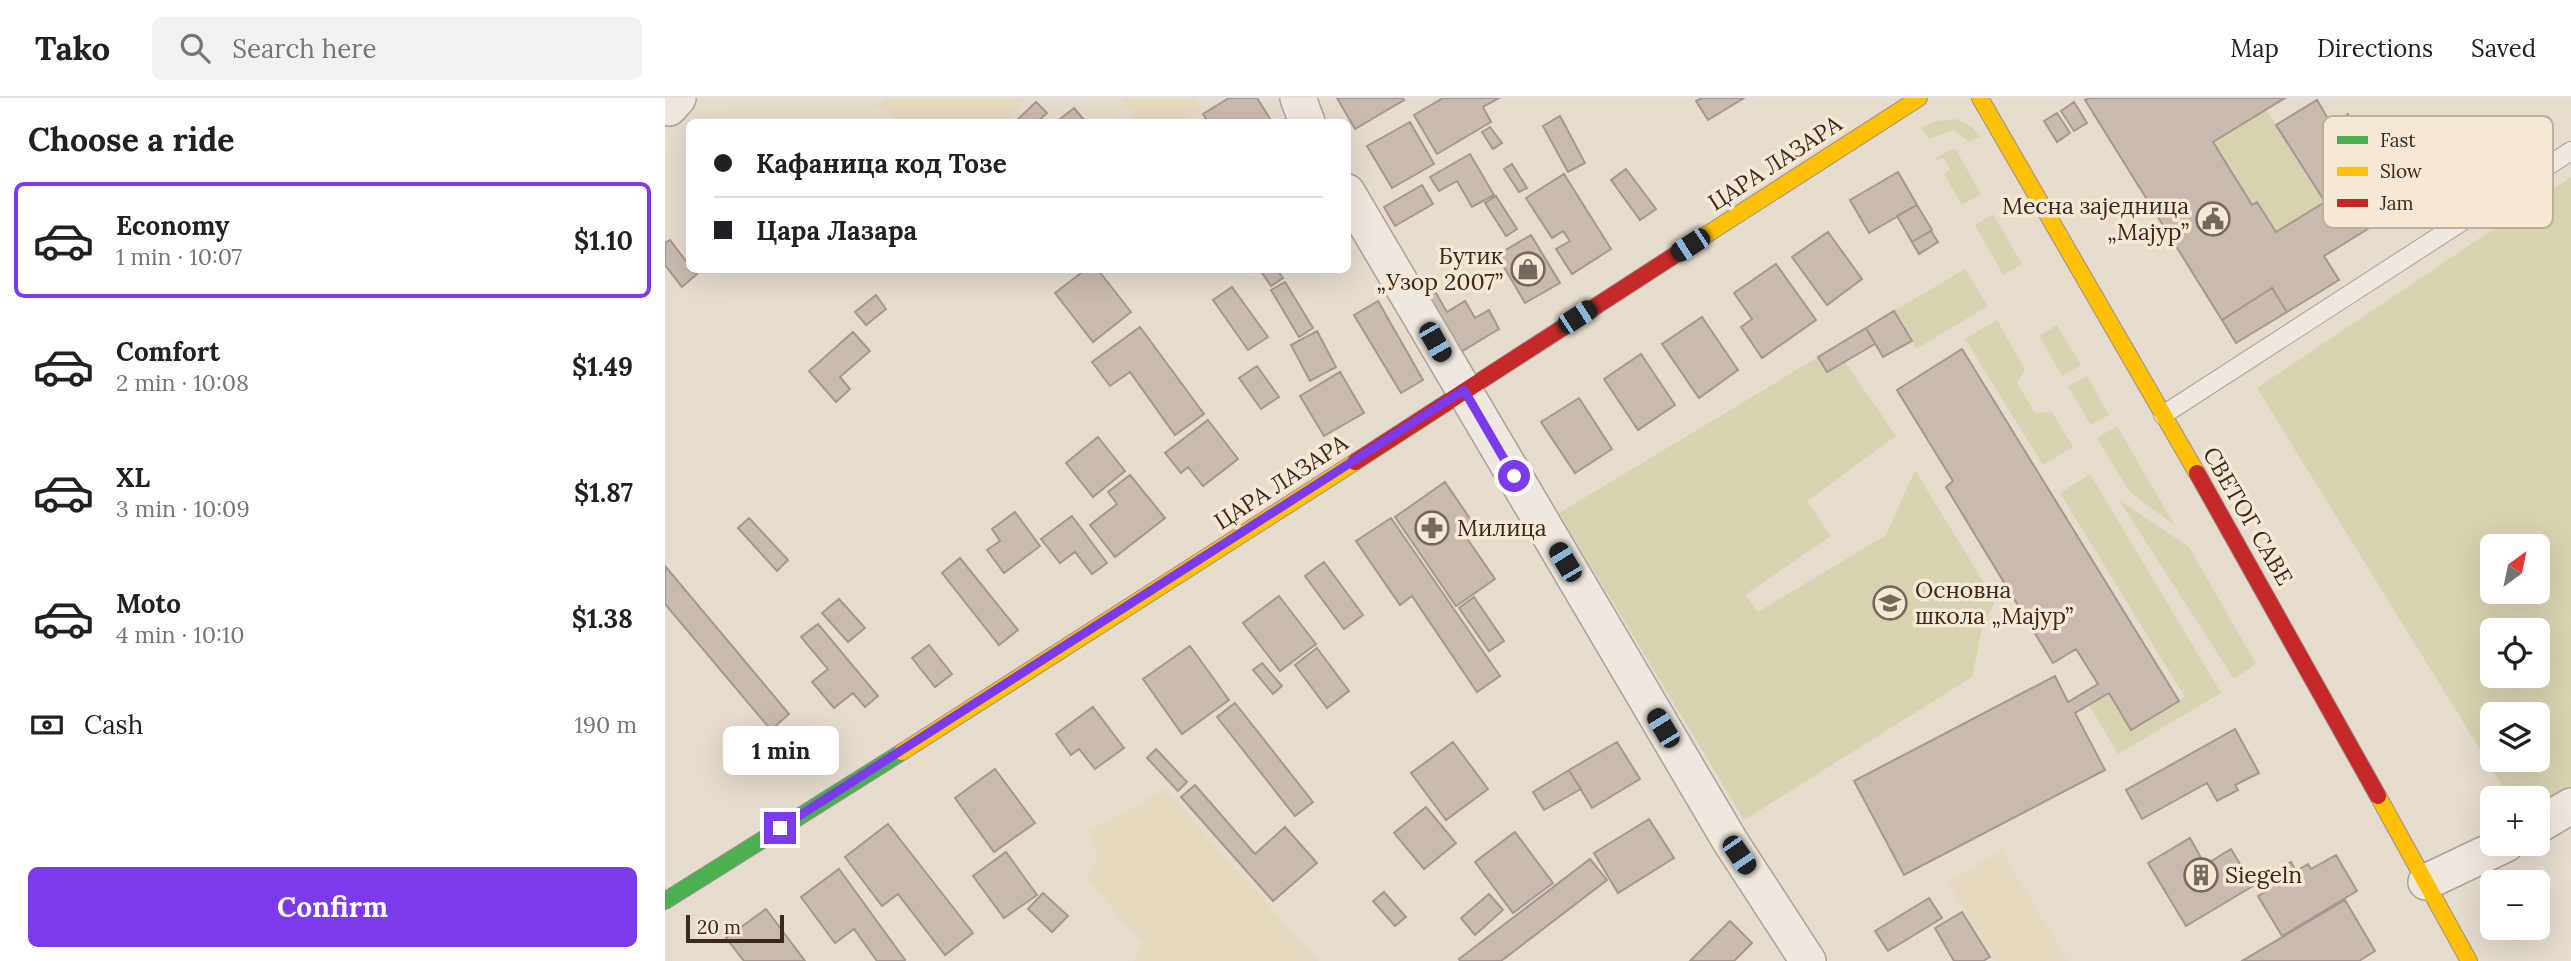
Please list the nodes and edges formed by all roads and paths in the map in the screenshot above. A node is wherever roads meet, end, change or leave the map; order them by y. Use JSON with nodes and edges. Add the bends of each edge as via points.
{"nodes":[{"id":1,"x":1298,"y":98,"type":"edge"},
{"id":2,"x":1919,"y":98,"type":"edge"},
{"id":3,"x":1980,"y":98,"type":"edge"},
{"id":4,"x":1306,"y":119,"type":"edge"},
{"id":5,"x":2571,"y":150,"type":"edge"},
{"id":6,"x":2553,"y":162,"type":"edge"},
{"id":7,"x":1351,"y":199,"type":"edge"},
{"id":8,"x":2451,"y":228,"type":"edge"},
{"id":9,"x":1464,"y":390,"type":"junction"},
{"id":10,"x":2163,"y":415,"type":"junction"},
{"id":11,"x":2571,"y":806,"type":"edge"},
{"id":12,"x":2550,"y":819,"type":"edge"},
{"id":13,"x":2481,"y":856,"type":"edge"},
{"id":14,"x":2426,"y":882,"type":"junction"},
{"id":15,"x":665,"y":901,"type":"edge"},
{"id":16,"x":1808,"y":961,"type":"edge"},
{"id":17,"x":2469,"y":961,"type":"edge"}],
"edges":[{"from":1,"to":4,"type":"street"},
{"from":2,"to":9,"type":"street","name":"ЦАРА ЛАЗАРА"},
{"from":3,"to":10,"type":"street","name":"СВЕТОГ САВЕ"},
{"from":5,"to":6,"type":"lane"},
{"from":7,"to":9,"type":"street"},
{"from":8,"to":10,"type":"lane"},
{"from":9,"to":15,"type":"street","name":"ЦАРА ЛАЗАРА"},
{"from":9,"to":16,"type":"street","via":[[1730,841]]},
{"from":10,"to":14,"type":"street","name":"СВЕТОГ САВЕ"},
{"from":11,"to":12,"type":"street"},
{"from":13,"to":14,"type":"street"},
{"from":14,"to":17,"type":"street","name":"СВЕТОГ САВЕ"}]}
